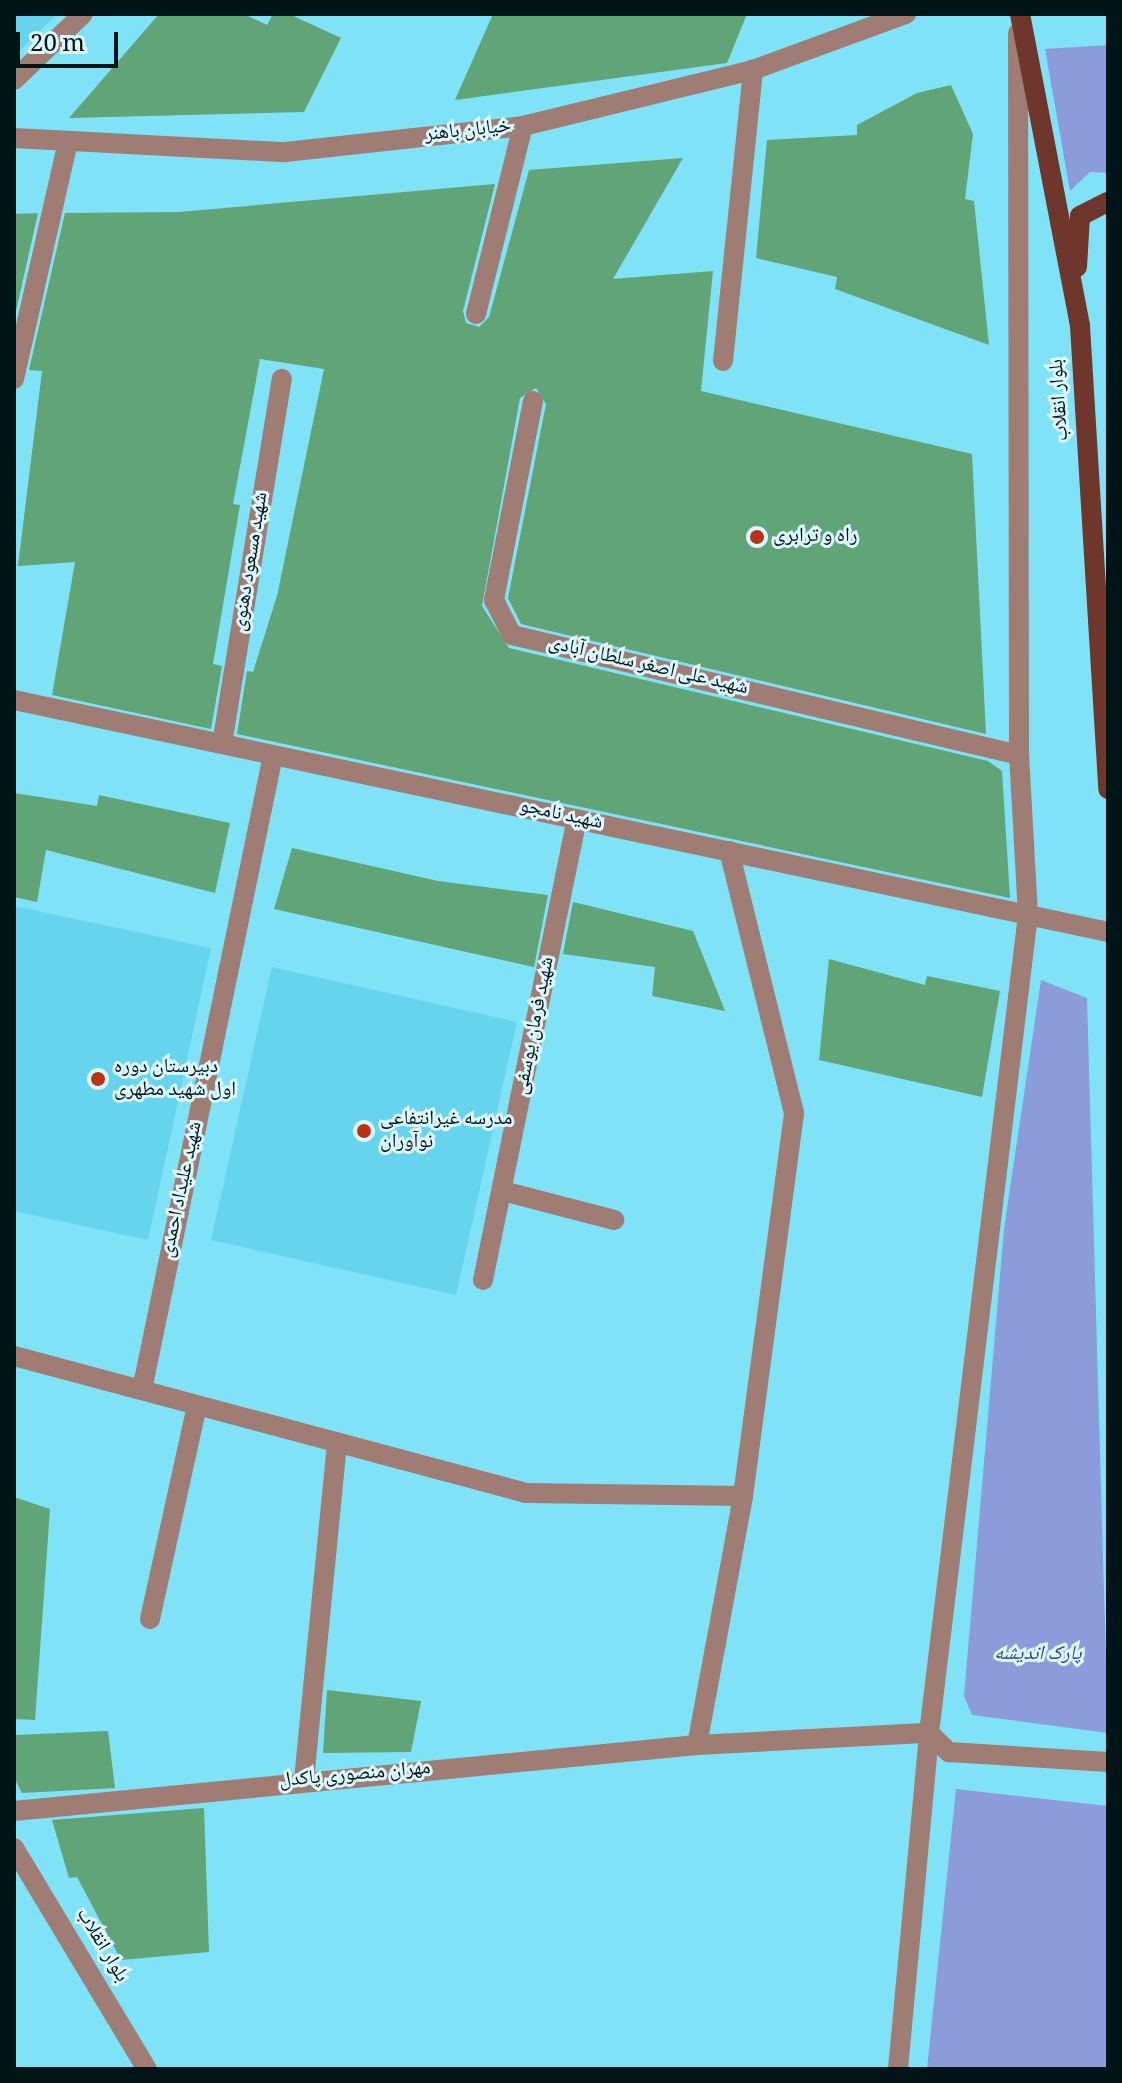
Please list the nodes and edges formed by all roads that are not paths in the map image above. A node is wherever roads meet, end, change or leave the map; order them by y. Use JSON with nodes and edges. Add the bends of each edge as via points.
{"nodes":[{"id":1,"x":83,"y":14,"type":"edge"},
{"id":2,"x":906,"y":14,"type":"edge"},
{"id":3,"x":1019,"y":14,"type":"edge"},
{"id":4,"x":753,"y":70,"type":"junction"},
{"id":5,"x":14,"y":80,"type":"edge"},
{"id":6,"x":523,"y":126,"type":"junction"},
{"id":7,"x":14,"y":138,"type":"edge"},
{"id":8,"x":67,"y":145,"type":"junction"},
{"id":9,"x":1108,"y":202,"type":"edge"},
{"id":10,"x":476,"y":314,"type":"dead end"},
{"id":11,"x":1080,"y":326,"type":"junction"},
{"id":12,"x":723,"y":361,"type":"dead end"},
{"id":13,"x":14,"y":379,"type":"edge"},
{"id":14,"x":282,"y":379,"type":"dead end"},
{"id":15,"x":533,"y":401,"type":"dead end"},
{"id":16,"x":14,"y":700,"type":"edge"},
{"id":17,"x":222,"y":744,"type":"junction"},
{"id":18,"x":273,"y":755,"type":"junction"},
{"id":19,"x":1019,"y":755,"type":"junction"},
{"id":20,"x":1108,"y":789,"type":"edge"},
{"id":21,"x":577,"y":819,"type":"junction"},
{"id":22,"x":729,"y":851,"type":"junction"},
{"id":23,"x":1028,"y":915,"type":"junction"},
{"id":24,"x":1108,"y":932,"type":"edge"},
{"id":25,"x":503,"y":1191,"type":"junction"},
{"id":26,"x":614,"y":1220,"type":"dead end"},
{"id":27,"x":483,"y":1280,"type":"dead end"},
{"id":28,"x":14,"y":1356,"type":"edge"},
{"id":29,"x":142,"y":1390,"type":"junction"},
{"id":30,"x":197,"y":1406,"type":"junction"},
{"id":31,"x":337,"y":1443,"type":"junction"},
{"id":32,"x":743,"y":1496,"type":"junction"},
{"id":33,"x":150,"y":1619,"type":"dead end"},
{"id":34,"x":929,"y":1733,"type":"junction"},
{"id":35,"x":697,"y":1745,"type":"junction"},
{"id":36,"x":1108,"y":1762,"type":"edge"},
{"id":37,"x":304,"y":1780,"type":"junction"},
{"id":38,"x":14,"y":1811,"type":"edge"},
{"id":39,"x":14,"y":1848,"type":"edge"},
{"id":40,"x":147,"y":2069,"type":"edge"},
{"id":41,"x":898,"y":2069,"type":"edge"}],
"edges":[{"from":1,"to":5,"type":"street"},
{"from":2,"to":4,"type":"street","name":"خیابان باهنر"},
{"from":3,"to":11,"type":"main road","name":"بلوار انقلاب"},
{"from":3,"to":19,"type":"street"},
{"from":4,"to":6,"type":"street","name":"خیابان باهنر"},
{"from":4,"to":12,"type":"street"},
{"from":6,"to":8,"type":"street","name":"خیابان باهنر","via":[[285,152]]},
{"from":6,"to":10,"type":"street"},
{"from":7,"to":8,"type":"street","name":"خیابان باهنر"},
{"from":8,"to":13,"type":"street"},
{"from":9,"to":11,"type":"main road","via":[[1080,216]]},
{"from":11,"to":20,"type":"main road","name":"بلوار انقلاب"},
{"from":14,"to":17,"type":"street","name":"شهید مسعود دهنوی"},
{"from":15,"to":19,"type":"street","name":"شهید علی اصغر سلطان آبادی","via":[[494,600],[512,635]]},
{"from":16,"to":17,"type":"street","name":"شهید نامجو"},
{"from":17,"to":18,"type":"street","name":"شهید نامجو"},
{"from":18,"to":21,"type":"street","name":"شهید نامجو"},
{"from":18,"to":29,"type":"street","name":"شهید علیداد احمدی"},
{"from":19,"to":23,"type":"street"},
{"from":21,"to":22,"type":"street","name":"شهید نامجو"},
{"from":21,"to":25,"type":"street","name":"شهید فرمان یوسفی"},
{"from":22,"to":23,"type":"street","name":"شهید نامجو"},
{"from":22,"to":32,"type":"street","via":[[794,1113]]},
{"from":23,"to":24,"type":"street","name":"شهید نامجو"},
{"from":23,"to":34,"type":"street"},
{"from":25,"to":26,"type":"street"},
{"from":25,"to":27,"type":"street","name":"شهید فرمان یوسفی"},
{"from":28,"to":29,"type":"street"},
{"from":29,"to":30,"type":"street"},
{"from":30,"to":31,"type":"street"},
{"from":30,"to":33,"type":"street"},
{"from":31,"to":32,"type":"street","via":[[526,1493]]},
{"from":31,"to":37,"type":"street"},
{"from":32,"to":35,"type":"street"},
{"from":34,"to":35,"type":"street","name":"مهران منصوری پاکدل"},
{"from":34,"to":36,"type":"street","via":[[949,1752]]},
{"from":34,"to":41,"type":"street"},
{"from":35,"to":37,"type":"street","name":"مهران منصوری پاکدل"},
{"from":37,"to":38,"type":"street","name":"مهران منصوری پاکدل"},
{"from":39,"to":40,"type":"street","name":"بلوار انقلاب"}]}
